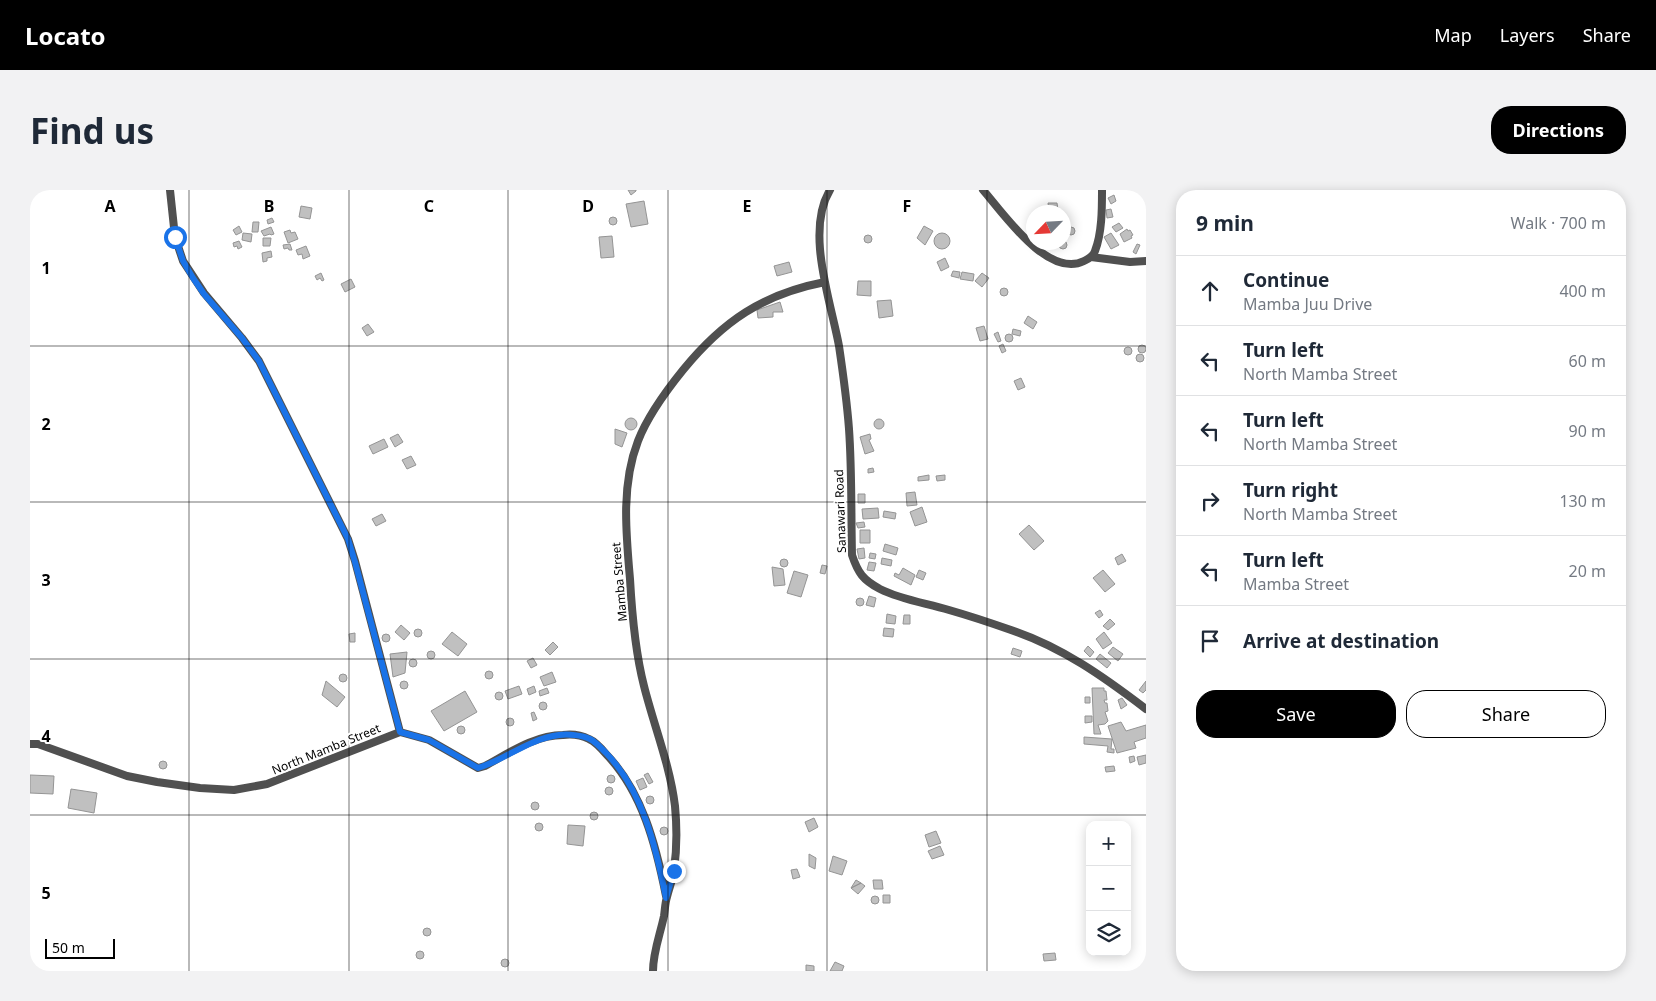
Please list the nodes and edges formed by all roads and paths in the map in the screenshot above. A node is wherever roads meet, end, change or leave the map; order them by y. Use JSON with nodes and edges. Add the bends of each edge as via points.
{"nodes":[{"id":1,"x":170,"y":190,"type":"edge"},
{"id":2,"x":830,"y":190,"type":"edge"},
{"id":3,"x":983,"y":190,"type":"edge"},
{"id":4,"x":1102,"y":190,"type":"edge"},
{"id":5,"x":1091,"y":257,"type":"junction"},
{"id":6,"x":1146,"y":261,"type":"edge"},
{"id":7,"x":825,"y":282,"type":"junction"},
{"id":8,"x":1146,"y":709,"type":"edge"},
{"id":9,"x":400,"y":732,"type":"junction"},
{"id":10,"x":30,"y":744,"type":"edge"},
{"id":11,"x":666,"y":898,"type":"junction"},
{"id":12,"x":653,"y":971,"type":"edge"}],
"edges":[{"from":1,"to":9,"type":"street","via":[[175,237],[183,261],[204,294],[259,361],[348,539]]},
{"from":2,"to":7,"type":"street","name":"Sanawari Road","via":[[820,218],[820,253]]},
{"from":3,"to":5,"type":"street","via":[[1043,254],[1067,265],[1078,264]]},
{"from":4,"to":5,"type":"street","via":[[1098,239]]},
{"from":5,"to":6,"type":"street"},
{"from":7,"to":8,"type":"street","name":"Sanawari Road","via":[[838,345],[849,430],[852,555],[861,575],[881,589],[1014,630],[1053,647],[1088,666]]},
{"from":7,"to":11,"type":"street","name":"Mamba Street","via":[[786,291],[757,305],[714,335],[665,393],[638,440],[626,499],[626,527],[638,659],[674,805],[676,854]]},
{"from":9,"to":10,"type":"street","name":"North Mamba Street","via":[[267,784],[234,790],[127,776],[38,744]]},
{"from":9,"to":11,"type":"street","name":"North Mamba Street","via":[[429,740],[478,768],[549,737],[562,734],[590,739],[620,768],[634,793],[656,853]]},
{"from":11,"to":12,"type":"street","name":"Mamba Street"}]}
